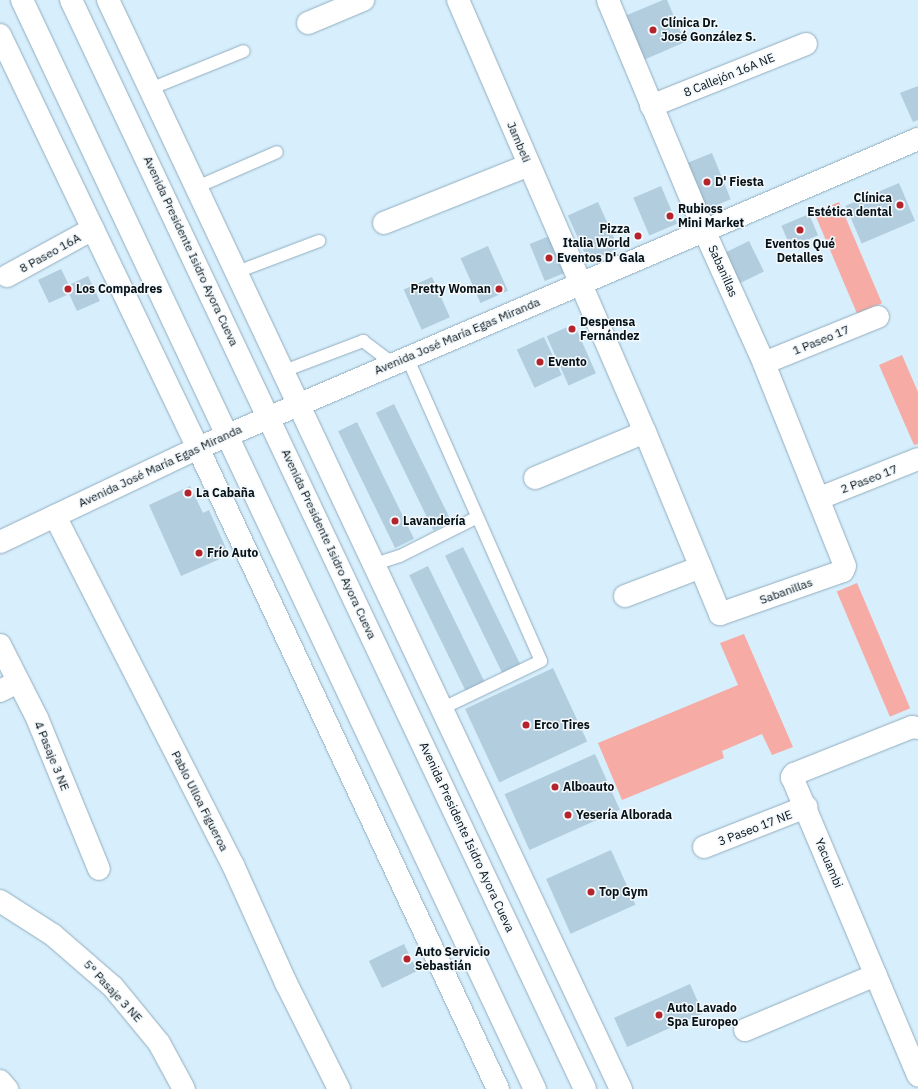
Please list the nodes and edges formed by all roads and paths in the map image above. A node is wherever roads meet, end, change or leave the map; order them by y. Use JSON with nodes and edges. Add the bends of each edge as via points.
{"nodes":[{"id":1,"x":22,"y":0,"type":"edge"},
{"id":2,"x":71,"y":0,"type":"edge"},
{"id":3,"x":108,"y":0,"type":"edge"},
{"id":4,"x":363,"y":0,"type":"edge"},
{"id":5,"x":458,"y":0,"type":"edge"},
{"id":6,"x":608,"y":0,"type":"edge"},
{"id":7,"x":308,"y":23,"type":"dead end"},
{"id":8,"x":0,"y":35,"type":"edge"},
{"id":9,"x":806,"y":44,"type":"dead end"},
{"id":10,"x":244,"y":51,"type":"dead end"},
{"id":11,"x":150,"y":89,"type":"junction"},
{"id":12,"x":651,"y":106,"type":"junction"},
{"id":13,"x":918,"y":139,"type":"edge"},
{"id":14,"x":277,"y":152,"type":"dead end"},
{"id":15,"x":529,"y":165,"type":"junction"},
{"id":16,"x":197,"y":187,"type":"junction"},
{"id":17,"x":384,"y":223,"type":"dead end"},
{"id":18,"x":93,"y":229,"type":"junction"},
{"id":19,"x":704,"y":230,"type":"junction"},
{"id":20,"x":319,"y":241,"type":"dead end"},
{"id":21,"x":237,"y":272,"type":"junction"},
{"id":22,"x":7,"y":276,"type":"dead end"},
{"id":23,"x":580,"y":283,"type":"junction"},
{"id":24,"x":878,"y":317,"type":"dead end"},
{"id":25,"x":400,"y":361,"type":"junction"},
{"id":26,"x":764,"y":363,"type":"junction"},
{"id":27,"x":284,"y":371,"type":"junction"},
{"id":28,"x":300,"y":404,"type":"junction"},
{"id":29,"x":269,"y":416,"type":"junction"},
{"id":30,"x":645,"y":432,"type":"junction"},
{"id":31,"x":229,"y":434,"type":"junction"},
{"id":32,"x":198,"y":448,"type":"junction"},
{"id":33,"x":918,"y":459,"type":"edge"},
{"id":34,"x":535,"y":478,"type":"dead end"},
{"id":35,"x":820,"y":498,"type":"junction"},
{"id":36,"x":55,"y":516,"type":"junction"},
{"id":37,"x":476,"y":518,"type":"junction"},
{"id":38,"x":0,"y":542,"type":"edge"},
{"id":39,"x":375,"y":564,"type":"junction"},
{"id":40,"x":701,"y":567,"type":"junction"},
{"id":41,"x":625,"y":596,"type":"dead end"},
{"id":42,"x":0,"y":645,"type":"edge"},
{"id":43,"x":9,"y":686,"type":"edge"},
{"id":44,"x":443,"y":708,"type":"junction"},
{"id":45,"x":918,"y":728,"type":"edge"},
{"id":46,"x":806,"y":808,"type":"junction"},
{"id":47,"x":704,"y":847,"type":"dead end"},
{"id":48,"x":99,"y":869,"type":"dead end"},
{"id":49,"x":0,"y":900,"type":"edge"},
{"id":50,"x":876,"y":975,"type":"junction"},
{"id":51,"x":745,"y":1030,"type":"dead end"},
{"id":52,"x":918,"y":1076,"type":"edge"},
{"id":53,"x":0,"y":1081,"type":"edge"},
{"id":54,"x":7,"y":1089,"type":"edge"},
{"id":55,"x":184,"y":1089,"type":"edge"},
{"id":56,"x":339,"y":1089,"type":"edge"},
{"id":57,"x":498,"y":1089,"type":"edge"},
{"id":58,"x":535,"y":1089,"type":"edge"},
{"id":59,"x":585,"y":1089,"type":"edge"},
{"id":60,"x":621,"y":1089,"type":"edge"}],
"edges":[{"from":1,"to":31,"type":"street"},
{"from":2,"to":29,"type":"street","name":"Avenida Presidente Isidro Ayora Cueva"},
{"from":3,"to":11,"type":"street"},
{"from":4,"to":7,"type":"street"},
{"from":5,"to":15,"type":"street","name":"Jambeli"},
{"from":6,"to":12,"type":"street"},
{"from":8,"to":18,"type":"street"},
{"from":9,"to":12,"type":"street","name":"8 Callejón 16A NE"},
{"from":10,"to":11,"type":"lane"},
{"from":11,"to":16,"type":"street"},
{"from":12,"to":19,"type":"street"},
{"from":13,"to":19,"type":"street","name":"Avenida José María Egas Miranda"},
{"from":14,"to":16,"type":"lane"},
{"from":15,"to":17,"type":"street"},
{"from":15,"to":23,"type":"street","name":"Jambeli"},
{"from":16,"to":21,"type":"street"},
{"from":18,"to":22,"type":"street","name":"8 Paseo 16A"},
{"from":18,"to":32,"type":"street"},
{"from":19,"to":23,"type":"street","name":"Avenida José María Egas Miranda"},
{"from":19,"to":26,"type":"street","name":"Sabanillas"},
{"from":20,"to":21,"type":"lane"},
{"from":21,"to":27,"type":"street"},
{"from":23,"to":25,"type":"street","name":"Avenida José María Egas Miranda"},
{"from":23,"to":30,"type":"street","name":"Sabanillas"},
{"from":24,"to":26,"type":"street","name":"1 Paseo 17"},
{"from":25,"to":27,"type":"lane","via":[[363,341]]},
{"from":25,"to":28,"type":"street","name":"Avenida José María Egas Miranda"},
{"from":25,"to":37,"type":"lane"},
{"from":26,"to":35,"type":"street","name":"Sabanillas"},
{"from":27,"to":28,"type":"street"},
{"from":28,"to":29,"type":"street","name":"Avenida José María Egas Miranda"},
{"from":28,"to":39,"type":"street"},
{"from":29,"to":31,"type":"street","name":"Avenida José María Egas Miranda"},
{"from":29,"to":59,"type":"street","name":"Avenida Presidente Isidro Ayora Cueva"},
{"from":30,"to":34,"type":"street"},
{"from":30,"to":40,"type":"street","name":"Sabanillas"},
{"from":31,"to":32,"type":"street","name":"Avenida José María Egas Miranda"},
{"from":31,"to":58,"type":"street"},
{"from":32,"to":36,"type":"street","name":"Avenida José María Egas Miranda"},
{"from":32,"to":57,"type":"street"},
{"from":33,"to":35,"type":"street","name":"2 Paseo 17"},
{"from":35,"to":40,"type":"street","name":"Sabanillas","via":[[845,566],[843,571],[720,614]]},
{"from":36,"to":38,"type":"street","name":"Avenida José María Egas Miranda"},
{"from":36,"to":56,"type":"street","name":"Pablo Ulloa Figueroa","via":[[233,865],[286,982]]},
{"from":37,"to":39,"type":"lane","via":[[400,556]]},
{"from":37,"to":44,"type":"lane","via":[[541,661]]},
{"from":39,"to":44,"type":"street"},
{"from":40,"to":41,"type":"street"},
{"from":42,"to":43,"type":"street","name":"4 Pasaje 3 NE"},
{"from":43,"to":48,"type":"street","name":"4 Pasaje 3 NE","via":[[37,718]]},
{"from":44,"to":60,"type":"street"},
{"from":45,"to":46,"type":"street","name":"Yacuambi","via":[[912,727],[794,774]]},
{"from":46,"to":47,"type":"street","name":"3 Paseo 17 NE"},
{"from":46,"to":50,"type":"street","name":"Yacuambi"},
{"from":49,"to":55,"type":"street","name":"5° Pasaje 3 NE","via":[[53,935],[113,988],[159,1043]]},
{"from":50,"to":51,"type":"street"},
{"from":50,"to":52,"type":"street","name":"Yacuambi"},
{"from":53,"to":54,"type":"street"}]}
